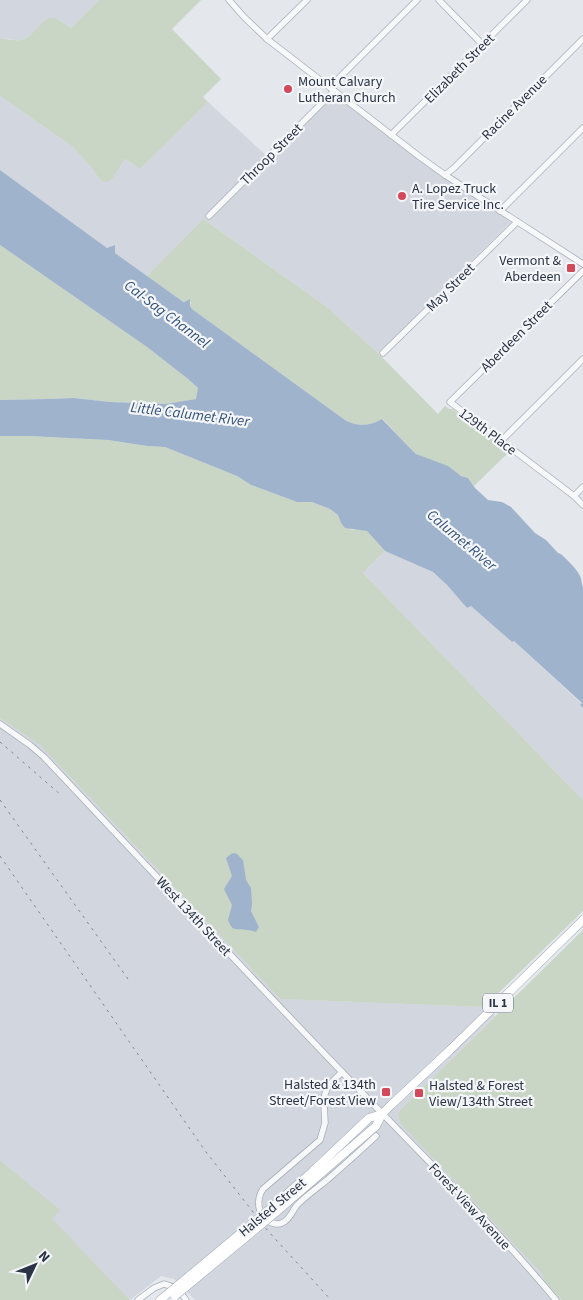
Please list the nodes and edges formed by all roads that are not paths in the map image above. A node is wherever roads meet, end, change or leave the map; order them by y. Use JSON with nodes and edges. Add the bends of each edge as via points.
{"nodes":[{"id":1,"x":229,"y":0,"type":"edge"},
{"id":2,"x":307,"y":0,"type":"edge"},
{"id":3,"x":417,"y":0,"type":"edge"},
{"id":4,"x":439,"y":0,"type":"edge"},
{"id":5,"x":527,"y":0,"type":"edge"},
{"id":6,"x":267,"y":39,"type":"junction"},
{"id":7,"x":583,"y":39,"type":"edge"},
{"id":8,"x":482,"y":44,"type":"junction"},
{"id":9,"x":332,"y":89,"type":"junction"},
{"id":10,"x":583,"y":128,"type":"edge"},
{"id":11,"x":391,"y":135,"type":"junction"},
{"id":12,"x":445,"y":175,"type":"junction"},
{"id":13,"x":500,"y":211,"type":"junction"},
{"id":14,"x":209,"y":216,"type":"dead end"},
{"id":15,"x":516,"y":222,"type":"junction"},
{"id":16,"x":583,"y":264,"type":"edge"},
{"id":17,"x":583,"y":271,"type":"edge"},
{"id":18,"x":384,"y":353,"type":"dead end"},
{"id":19,"x":583,"y":359,"type":"edge"},
{"id":20,"x":450,"y":402,"type":"joint"},
{"id":21,"x":501,"y":441,"type":"junction"},
{"id":22,"x":583,"y":487,"type":"edge"},
{"id":23,"x":574,"y":496,"type":"junction"},
{"id":24,"x":583,"y":505,"type":"edge"},
{"id":25,"x":0,"y":724,"type":"edge"},
{"id":26,"x":583,"y":920,"type":"edge"},
{"id":27,"x":342,"y":1072,"type":"junction"},
{"id":28,"x":382,"y":1114,"type":"junction"},
{"id":29,"x":376,"y":1136,"type":"dead end"},
{"id":30,"x":172,"y":1296,"type":"edge"},
{"id":31,"x":138,"y":1300,"type":"edge"},
{"id":32,"x":160,"y":1300,"type":"edge"},
{"id":33,"x":186,"y":1300,"type":"edge"},
{"id":34,"x":556,"y":1300,"type":"edge"}],
"edges":[{"from":1,"to":6,"type":"street"},
{"from":2,"to":6,"type":"street"},
{"from":3,"to":9,"type":"street","name":"Throop Street"},
{"from":4,"to":8,"type":"street"},
{"from":5,"to":8,"type":"street","name":"Elizabeth Street"},
{"from":6,"to":9,"type":"street"},
{"from":7,"to":12,"type":"street","name":"Racine Avenue"},
{"from":8,"to":11,"type":"street","name":"Elizabeth Street"},
{"from":9,"to":11,"type":"street"},
{"from":9,"to":14,"type":"street","name":"Throop Street"},
{"from":10,"to":13,"type":"street"},
{"from":11,"to":12,"type":"street"},
{"from":12,"to":13,"type":"street"},
{"from":13,"to":15,"type":"street"},
{"from":15,"to":16,"type":"street"},
{"from":15,"to":18,"type":"street","name":"May Street"},
{"from":17,"to":20,"type":"street","name":"Aberdeen Street"},
{"from":19,"to":21,"type":"street"},
{"from":20,"to":21,"type":"street","name":"129th Place"},
{"from":21,"to":23,"type":"street","name":"129th Place"},
{"from":22,"to":23,"type":"street"},
{"from":23,"to":24,"type":"street","name":"129th Place"},
{"from":25,"to":27,"type":"street","name":"West 134th Street","via":[[44,757]]},
{"from":26,"to":28,"type":"main road","name":"Halsted Street","number":"IL 1"},
{"from":27,"to":28,"type":"street","name":"West 134th Street"},
{"from":27,"to":29,"type":"street","via":[[328,1086],[325,1094],[325,1123],[320,1140],[260,1194],[260,1211],[272,1223],[280,1224],[288,1219],[302,1200]]},
{"from":28,"to":30,"type":"main road","name":"Halsted Street","number":"IL 1","bridge":true,"via":[[376,1126],[348,1152]]},
{"from":28,"to":34,"type":"street","name":"Forest View Avenue"},
{"from":30,"to":32,"type":"main road","name":"Halsted Street","number":"IL 1"},
{"from":31,"to":33,"type":"street","via":[[164,1284],[174,1287]]}]}
